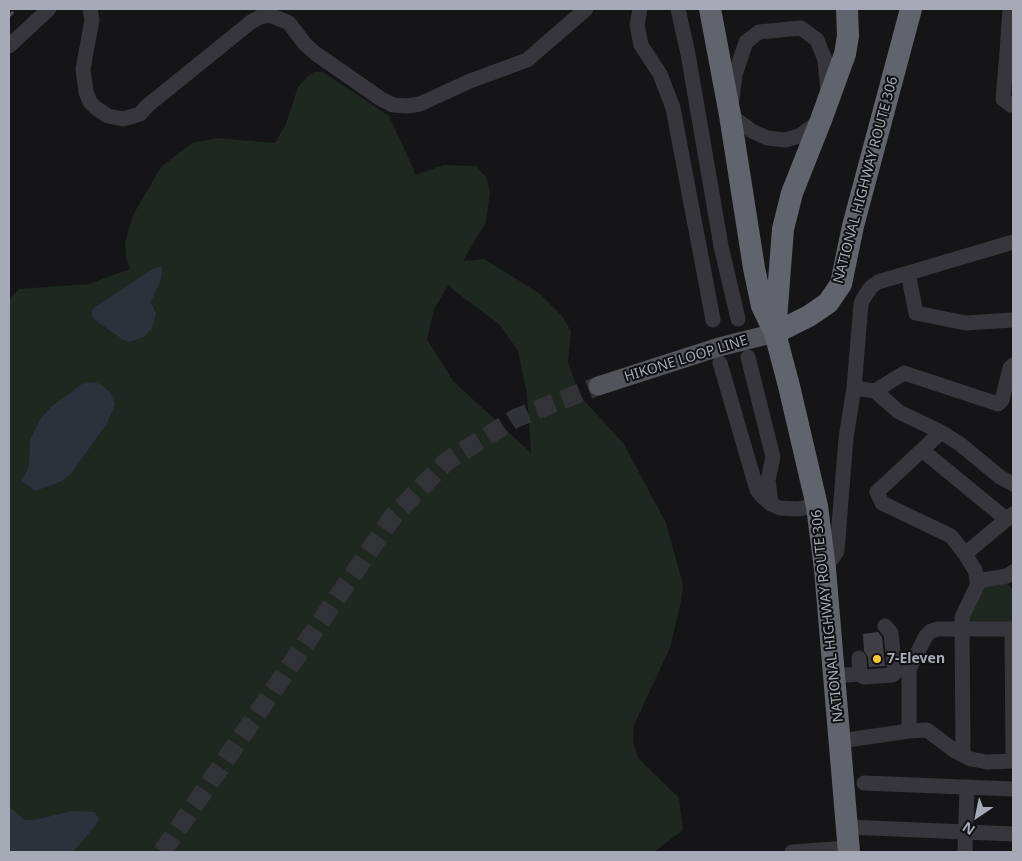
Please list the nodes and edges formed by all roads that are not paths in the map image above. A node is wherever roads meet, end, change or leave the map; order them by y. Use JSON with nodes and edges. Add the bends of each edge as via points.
{"nodes":[{"id":1,"x":49,"y":9,"type":"edge"},
{"id":2,"x":90,"y":9,"type":"edge"},
{"id":3,"x":586,"y":9,"type":"edge"},
{"id":4,"x":640,"y":9,"type":"edge"},
{"id":5,"x":678,"y":9,"type":"edge"},
{"id":6,"x":710,"y":9,"type":"edge"},
{"id":7,"x":847,"y":9,"type":"edge"},
{"id":8,"x":911,"y":9,"type":"edge"},
{"id":9,"x":1010,"y":9,"type":"edge"},
{"id":10,"x":9,"y":46,"type":"edge"},
{"id":11,"x":1010,"y":51,"type":"edge"},
{"id":12,"x":1013,"y":104,"type":"edge"},
{"id":13,"x":825,"y":110,"type":"junction"},
{"id":14,"x":730,"y":115,"type":"junction"},
{"id":15,"x":1013,"y":242,"type":"edge"},
{"id":16,"x":908,"y":273,"type":"junction"},
{"id":17,"x":738,"y":319,"type":"dead end"},
{"id":18,"x":713,"y":320,"type":"dead end"},
{"id":19,"x":1013,"y":320,"type":"edge"},
{"id":20,"x":775,"y":333,"type":"junction"},
{"id":21,"x":748,"y":357,"type":"dead end"},
{"id":22,"x":720,"y":363,"type":"dead end"},
{"id":23,"x":1013,"y":365,"type":"edge"},
{"id":24,"x":598,"y":386,"type":"tunnel mouth"},
{"id":25,"x":854,"y":388,"type":"junction"},
{"id":26,"x":874,"y":391,"type":"junction"},
{"id":27,"x":941,"y":432,"type":"junction"},
{"id":28,"x":922,"y":450,"type":"junction"},
{"id":29,"x":1013,"y":484,"type":"edge"},
{"id":30,"x":771,"y":504,"type":"junction"},
{"id":31,"x":817,"y":506,"type":"junction"},
{"id":32,"x":1010,"y":517,"type":"edge"},
{"id":33,"x":965,"y":554,"type":"junction"},
{"id":34,"x":825,"y":569,"type":"junction"},
{"id":35,"x":1013,"y":572,"type":"edge"},
{"id":36,"x":977,"y":581,"type":"junction"},
{"id":37,"x":885,"y":626,"type":"dead end"},
{"id":38,"x":963,"y":628,"type":"junction"},
{"id":39,"x":1013,"y":629,"type":"edge"},
{"id":40,"x":859,"y":658,"type":"dead end"},
{"id":41,"x":860,"y":674,"type":"junction"},
{"id":42,"x":834,"y":676,"type":"junction"},
{"id":43,"x":909,"y":731,"type":"junction"},
{"id":44,"x":840,"y":741,"type":"junction"},
{"id":45,"x":963,"y":755,"type":"junction"},
{"id":46,"x":1013,"y":761,"type":"edge"},
{"id":47,"x":864,"y":783,"type":"dead end"},
{"id":48,"x":967,"y":787,"type":"junction"},
{"id":49,"x":1013,"y":789,"type":"edge"},
{"id":50,"x":966,"y":832,"type":"junction"},
{"id":51,"x":1013,"y":834,"type":"edge"},
{"id":52,"x":848,"y":843,"type":"edge"},
{"id":53,"x":792,"y":852,"type":"edge"},
{"id":54,"x":965,"y":852,"type":"edge"}],
"edges":[{"from":1,"to":10,"type":"street"},
{"from":2,"to":3,"type":"street","via":[[92,20],[83,69],[86,92],[96,108],[108,116],[123,119],[140,114],[260,17],[270,15],[289,23],[315,53],[393,106],[406,106],[420,104],[470,80],[526,60]]},
{"from":4,"to":18,"type":"street","via":[[639,40],[665,84],[673,108]]},
{"from":5,"to":17,"type":"street","via":[[721,246]]},
{"from":6,"to":14,"type":"highway"},
{"from":7,"to":13,"type":"highway","via":[[845,54]]},
{"from":8,"to":20,"type":"highway","name":"NATIONAL HIGHWAY ROUTE 306","via":[[853,226],[841,284],[828,303]]},
{"from":9,"to":11,"type":"street"},
{"from":11,"to":12,"type":"street","via":[[1003,99]]},
{"from":13,"to":14,"type":"street","via":[[799,136],[785,140],[766,138]]},
{"from":13,"to":14,"type":"street","via":[[825,60],[817,40],[801,28],[759,32],[746,42],[735,75]]},
{"from":13,"to":20,"type":"highway","via":[[792,193],[783,230]]},
{"from":14,"to":20,"type":"highway","via":[[754,268],[762,306]]},
{"from":15,"to":16,"type":"street"},
{"from":16,"to":19,"type":"street","via":[[916,313],[966,322]]},
{"from":16,"to":25,"type":"street","via":[[878,282],[861,304]]},
{"from":20,"to":24,"type":"main road","name":"HIKONE LOOP LINE"},
{"from":20,"to":31,"type":"highway","name":"NATIONAL HIGHWAY ROUTE 306"},
{"from":21,"to":30,"type":"street","via":[[773,457],[768,480]]},
{"from":22,"to":30,"type":"street","via":[[757,490]]},
{"from":23,"to":26,"type":"street","via":[[998,404],[904,373]]},
{"from":25,"to":26,"type":"street"},
{"from":25,"to":34,"type":"street","via":[[846,438],[838,551]]},
{"from":26,"to":27,"type":"street","via":[[899,412]]},
{"from":27,"to":28,"type":"street"},
{"from":27,"to":29,"type":"street"},
{"from":28,"to":32,"type":"street"},
{"from":28,"to":33,"type":"street","via":[[878,489],[880,500],[951,536]]},
{"from":30,"to":31,"type":"street","via":[[788,510]]},
{"from":31,"to":34,"type":"highway","name":"NATIONAL HIGHWAY ROUTE 306"},
{"from":32,"to":33,"type":"street"},
{"from":33,"to":36,"type":"street"},
{"from":34,"to":42,"type":"highway","name":"NATIONAL HIGHWAY ROUTE 306"},
{"from":35,"to":36,"type":"street"},
{"from":36,"to":38,"type":"street","via":[[962,617]]},
{"from":37,"to":41,"type":"street","via":[[891,633],[895,672],[893,675],[864,677]]},
{"from":38,"to":39,"type":"street"},
{"from":38,"to":43,"type":"street","via":[[938,629],[926,636],[909,669]]},
{"from":38,"to":45,"type":"street"},
{"from":39,"to":46,"type":"street"},
{"from":40,"to":41,"type":"street"},
{"from":41,"to":42,"type":"street"},
{"from":42,"to":44,"type":"highway","name":"NATIONAL HIGHWAY ROUTE 306"},
{"from":43,"to":44,"type":"street"},
{"from":43,"to":45,"type":"street","via":[[927,730]]},
{"from":44,"to":52,"type":"highway","name":"NATIONAL HIGHWAY ROUTE 306"},
{"from":45,"to":46,"type":"street","via":[[987,762]]},
{"from":47,"to":48,"type":"street"},
{"from":48,"to":49,"type":"street"},
{"from":48,"to":50,"type":"street"},
{"from":50,"to":51,"type":"street"},
{"from":50,"to":52,"type":"street"},
{"from":50,"to":54,"type":"street"},
{"from":52,"to":53,"type":"street"}]}
